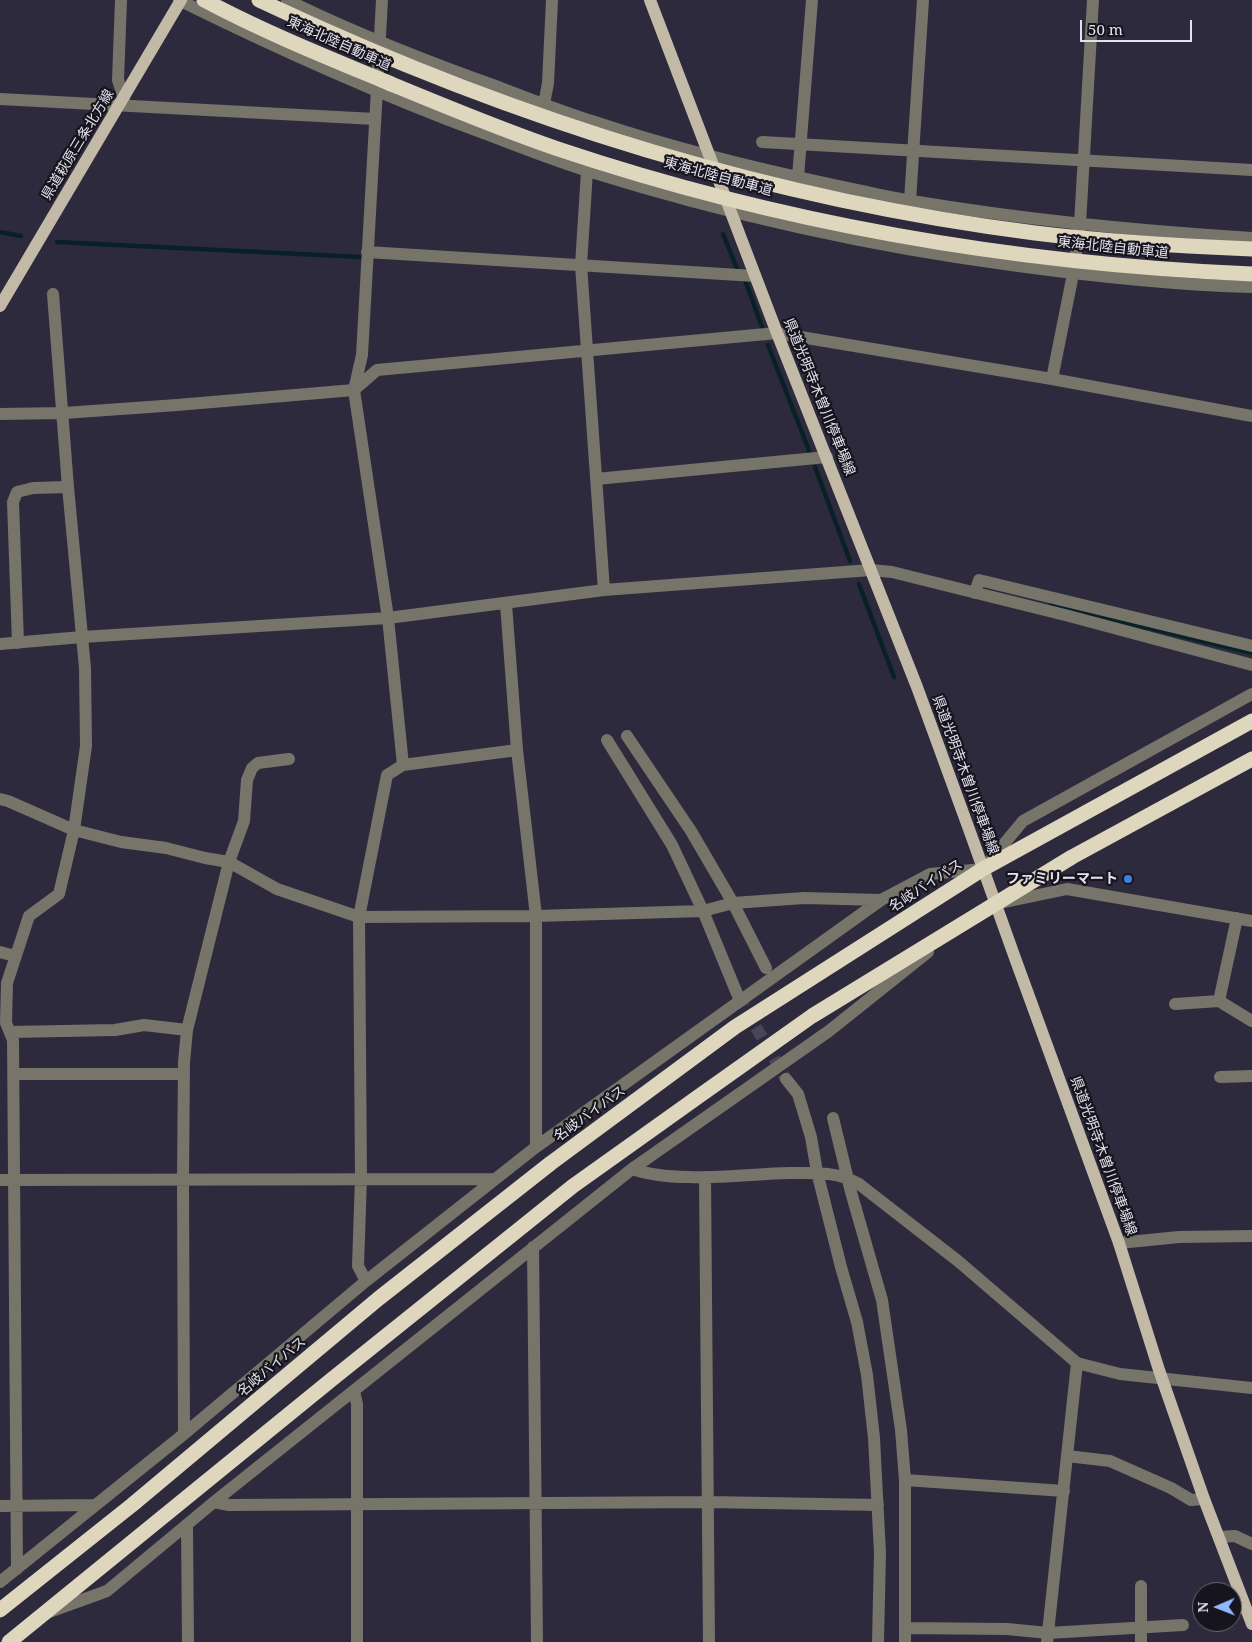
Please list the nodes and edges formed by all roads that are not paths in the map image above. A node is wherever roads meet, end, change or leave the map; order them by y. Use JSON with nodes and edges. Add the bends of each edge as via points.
{"nodes":[{"id":1,"x":121,"y":0,"type":"edge"},
{"id":2,"x":180,"y":0,"type":"edge"},
{"id":3,"x":204,"y":0,"type":"edge"},
{"id":4,"x":259,"y":0,"type":"edge"},
{"id":5,"x":287,"y":0,"type":"edge"},
{"id":6,"x":382,"y":0,"type":"edge"},
{"id":7,"x":552,"y":0,"type":"edge"},
{"id":8,"x":650,"y":0,"type":"edge"},
{"id":9,"x":812,"y":0,"type":"edge"},
{"id":10,"x":923,"y":0,"type":"edge"},
{"id":11,"x":1093,"y":0,"type":"edge"},
{"id":12,"x":380,"y":42,"type":"junction"},
{"id":13,"x":376,"y":92,"type":"junction"},
{"id":14,"x":0,"y":99,"type":"edge"},
{"id":15,"x":121,"y":102,"type":"junction"},
{"id":16,"x":544,"y":104,"type":"junction"},
{"id":17,"x":375,"y":119,"type":"junction"},
{"id":18,"x":762,"y":142,"type":"dead end"},
{"id":19,"x":801,"y":143,"type":"junction"},
{"id":20,"x":914,"y":151,"type":"junction"},
{"id":21,"x":709,"y":156,"type":"junction"},
{"id":22,"x":1084,"y":160,"type":"junction"},
{"id":23,"x":1252,"y":170,"type":"edge"},
{"id":24,"x":587,"y":171,"type":"junction"},
{"id":25,"x":798,"y":177,"type":"junction"},
{"id":26,"x":910,"y":201,"type":"junction"},
{"id":27,"x":730,"y":212,"type":"junction"},
{"id":28,"x":1080,"y":224,"type":"junction"},
{"id":29,"x":1252,"y":231,"type":"edge"},
{"id":30,"x":1252,"y":238,"type":"edge"},
{"id":31,"x":1252,"y":249,"type":"edge"},
{"id":32,"x":368,"y":252,"type":"junction"},
{"id":33,"x":581,"y":264,"type":"junction"},
{"id":34,"x":1073,"y":274,"type":"junction"},
{"id":35,"x":1252,"y":274,"type":"edge"},
{"id":36,"x":755,"y":276,"type":"junction"},
{"id":37,"x":1252,"y":287,"type":"edge"},
{"id":38,"x":54,"y":294,"type":"dead end"},
{"id":39,"x":0,"y":306,"type":"edge"},
{"id":40,"x":777,"y":333,"type":"junction"},
{"id":41,"x":586,"y":350,"type":"junction"},
{"id":42,"x":1052,"y":379,"type":"junction"},
{"id":43,"x":354,"y":390,"type":"junction"},
{"id":44,"x":64,"y":413,"type":"junction"},
{"id":45,"x":0,"y":414,"type":"edge"},
{"id":46,"x":1252,"y":416,"type":"edge"},
{"id":47,"x":827,"y":457,"type":"junction"},
{"id":48,"x":596,"y":479,"type":"junction"},
{"id":49,"x":68,"y":487,"type":"junction"},
{"id":50,"x":871,"y":570,"type":"junction"},
{"id":51,"x":604,"y":590,"type":"junction"},
{"id":52,"x":975,"y":593,"type":"junction"},
{"id":53,"x":506,"y":604,"type":"junction"},
{"id":54,"x":388,"y":618,"type":"junction"},
{"id":55,"x":82,"y":637,"type":"junction"},
{"id":56,"x":18,"y":643,"type":"junction"},
{"id":57,"x":0,"y":644,"type":"edge"},
{"id":58,"x":1252,"y":646,"type":"edge"},
{"id":59,"x":1252,"y":665,"type":"edge"},
{"id":60,"x":1252,"y":694,"type":"edge"},
{"id":61,"x":1252,"y":721,"type":"edge"},
{"id":62,"x":627,"y":736,"type":"dead end"},
{"id":63,"x":607,"y":740,"type":"dead end"},
{"id":64,"x":517,"y":750,"type":"junction"},
{"id":65,"x":289,"y":759,"type":"dead end"},
{"id":66,"x":1252,"y":759,"type":"edge"},
{"id":67,"x":403,"y":765,"type":"junction"},
{"id":68,"x":0,"y":799,"type":"edge"},
{"id":69,"x":74,"y":830,"type":"junction"},
{"id":70,"x":229,"y":862,"type":"junction"},
{"id":71,"x":983,"y":869,"type":"junction"},
{"id":72,"x":881,"y":900,"type":"junction"},
{"id":73,"x":733,"y":903,"type":"junction"},
{"id":74,"x":995,"y":904,"type":"junction"},
{"id":75,"x":704,"y":912,"type":"junction"},
{"id":76,"x":536,"y":916,"type":"junction"},
{"id":77,"x":359,"y":917,"type":"junction"},
{"id":78,"x":1237,"y":918,"type":"junction"},
{"id":79,"x":1252,"y":921,"type":"edge"},
{"id":80,"x":959,"y":927,"type":"junction"},
{"id":81,"x":0,"y":952,"type":"edge"},
{"id":82,"x":15,"y":956,"type":"junction"},
{"id":83,"x":766,"y":968,"type":"dead end"},
{"id":84,"x":738,"y":996,"type":"tunnel mouth"},
{"id":85,"x":1219,"y":1001,"type":"junction"},
{"id":86,"x":1175,"y":1004,"type":"dead end"},
{"id":87,"x":1252,"y":1021,"type":"edge"},
{"id":88,"x":187,"y":1030,"type":"junction"},
{"id":89,"x":10,"y":1032,"type":"junction"},
{"id":90,"x":14,"y":1074,"type":"junction"},
{"id":91,"x":184,"y":1074,"type":"junction"},
{"id":92,"x":1252,"y":1076,"type":"edge"},
{"id":93,"x":1220,"y":1077,"type":"dead end"},
{"id":94,"x":786,"y":1079,"type":"tunnel mouth"},
{"id":95,"x":833,"y":1118,"type":"dead end"},
{"id":96,"x":536,"y":1147,"type":"junction"},
{"id":97,"x":632,"y":1169,"type":"junction"},
{"id":98,"x":817,"y":1172,"type":"junction"},
{"id":99,"x":705,"y":1177,"type":"junction"},
{"id":100,"x":847,"y":1177,"type":"junction"},
{"id":101,"x":361,"y":1178,"type":"junction"},
{"id":102,"x":495,"y":1179,"type":"junction"},
{"id":103,"x":0,"y":1180,"type":"edge"},
{"id":104,"x":15,"y":1180,"type":"junction"},
{"id":105,"x":182,"y":1180,"type":"junction"},
{"id":106,"x":1252,"y":1236,"type":"edge"},
{"id":107,"x":1119,"y":1242,"type":"junction"},
{"id":108,"x":533,"y":1247,"type":"junction"},
{"id":109,"x":366,"y":1281,"type":"junction"},
{"id":110,"x":1077,"y":1363,"type":"junction"},
{"id":111,"x":1162,"y":1379,"type":"junction"},
{"id":112,"x":1252,"y":1388,"type":"edge"},
{"id":113,"x":354,"y":1391,"type":"junction"},
{"id":114,"x":184,"y":1434,"type":"junction"},
{"id":115,"x":1067,"y":1456,"type":"junction"},
{"id":116,"x":905,"y":1480,"type":"junction"},
{"id":117,"x":1064,"y":1491,"type":"junction"},
{"id":118,"x":1204,"y":1499,"type":"junction"},
{"id":119,"x":214,"y":1502,"type":"junction"},
{"id":120,"x":708,"y":1502,"type":"junction"},
{"id":121,"x":536,"y":1503,"type":"junction"},
{"id":122,"x":357,"y":1504,"type":"junction"},
{"id":123,"x":95,"y":1505,"type":"junction"},
{"id":124,"x":878,"y":1505,"type":"junction"},
{"id":125,"x":0,"y":1506,"type":"edge"},
{"id":126,"x":16,"y":1506,"type":"junction"},
{"id":127,"x":187,"y":1525,"type":"junction"},
{"id":128,"x":1219,"y":1538,"type":"junction"},
{"id":129,"x":1252,"y":1544,"type":"edge"},
{"id":130,"x":17,"y":1569,"type":"junction"},
{"id":131,"x":0,"y":1582,"type":"edge"},
{"id":132,"x":1141,"y":1586,"type":"dead end"},
{"id":133,"x":0,"y":1610,"type":"edge"},
{"id":134,"x":41,"y":1615,"type":"junction"},
{"id":135,"x":1251,"y":1620,"type":"edge"},
{"id":136,"x":1184,"y":1625,"type":"dead end"},
{"id":137,"x":905,"y":1628,"type":"junction"},
{"id":138,"x":1141,"y":1628,"type":"junction"},
{"id":139,"x":1047,"y":1637,"type":"edge"},
{"id":140,"x":9,"y":1642,"type":"edge"},
{"id":141,"x":188,"y":1642,"type":"edge"},
{"id":142,"x":357,"y":1642,"type":"edge"},
{"id":143,"x":537,"y":1642,"type":"edge"},
{"id":144,"x":709,"y":1642,"type":"edge"},
{"id":145,"x":878,"y":1642,"type":"edge"},
{"id":146,"x":905,"y":1642,"type":"edge"},
{"id":147,"x":1141,"y":1642,"type":"edge"}],
"edges":[{"from":1,"to":15,"type":"street","via":[[118,80]]},
{"from":2,"to":13,"type":"street"},
{"from":2,"to":15,"type":"main road","name":"県道萩原三条北方線"},
{"from":3,"to":35,"type":"highway","name":"東海北陸自動車道","bridge":true,"via":[[321,55],[443,106],[558,148],[678,185],[912,239],[1053,259]]},
{"from":4,"to":31,"type":"highway","name":"東海北陸自動車道","bridge":true,"via":[[330,34],[563,125],[677,159],[800,190],[918,214],[1034,232],[1161,245]]},
{"from":5,"to":12,"type":"street"},
{"from":6,"to":12,"type":"street"},
{"from":7,"to":16,"type":"street"},
{"from":8,"to":21,"type":"main road","name":"県道光明寺木曽川停車場線"},
{"from":9,"to":19,"type":"street"},
{"from":10,"to":20,"type":"street"},
{"from":11,"to":22,"type":"street"},
{"from":12,"to":13,"type":"street"},
{"from":12,"to":16,"type":"street"},
{"from":13,"to":17,"type":"street"},
{"from":13,"to":24,"type":"street"},
{"from":14,"to":15,"type":"street"},
{"from":15,"to":17,"type":"street"},
{"from":15,"to":39,"type":"main road","name":"県道萩原三条北方線"},
{"from":16,"to":21,"type":"street"},
{"from":17,"to":32,"type":"street"},
{"from":18,"to":19,"type":"street"},
{"from":19,"to":20,"type":"street"},
{"from":19,"to":25,"type":"street"},
{"from":20,"to":22,"type":"street"},
{"from":20,"to":26,"type":"street"},
{"from":21,"to":25,"type":"street"},
{"from":21,"to":27,"type":"main road","name":"県道光明寺木曽川停車場線"},
{"from":22,"to":23,"type":"street"},
{"from":22,"to":28,"type":"street"},
{"from":24,"to":27,"type":"street"},
{"from":24,"to":33,"type":"street"},
{"from":25,"to":26,"type":"street"},
{"from":26,"to":28,"type":"street"},
{"from":27,"to":34,"type":"street","via":[[904,249]]},
{"from":27,"to":36,"type":"main road","name":"県道光明寺木曽川停車場線"},
{"from":28,"to":30,"type":"street"},
{"from":28,"to":34,"type":"street"},
{"from":29,"to":30,"type":"street"},
{"from":32,"to":33,"type":"street"},
{"from":32,"to":43,"type":"street","via":[[362,354]]},
{"from":33,"to":36,"type":"street"},
{"from":33,"to":41,"type":"street"},
{"from":34,"to":37,"type":"street"},
{"from":34,"to":42,"type":"street"},
{"from":36,"to":40,"type":"main road","name":"県道光明寺木曽川停車場線"},
{"from":38,"to":44,"type":"street"},
{"from":40,"to":41,"type":"street"},
{"from":40,"to":42,"type":"street"},
{"from":40,"to":47,"type":"main road","name":"県道光明寺木曽川停車場線"},
{"from":41,"to":43,"type":"street","via":[[377,370]]},
{"from":41,"to":48,"type":"street"},
{"from":42,"to":46,"type":"street"},
{"from":43,"to":44,"type":"street"},
{"from":43,"to":54,"type":"street"},
{"from":44,"to":45,"type":"street"},
{"from":44,"to":49,"type":"street"},
{"from":47,"to":48,"type":"street"},
{"from":47,"to":50,"type":"main road","name":"県道光明寺木曽川停車場線"},
{"from":48,"to":51,"type":"street"},
{"from":49,"to":55,"type":"street"},
{"from":49,"to":56,"type":"street","via":[[17,492],[13,502]]},
{"from":50,"to":51,"type":"street"},
{"from":50,"to":52,"type":"street","via":[[892,572]]},
{"from":50,"to":71,"type":"main road","name":"県道光明寺木曽川停車場線"},
{"from":51,"to":53,"type":"street"},
{"from":52,"to":58,"type":"street","via":[[979,580]]},
{"from":52,"to":59,"type":"street"},
{"from":53,"to":54,"type":"street"},
{"from":53,"to":64,"type":"street"},
{"from":54,"to":55,"type":"street"},
{"from":54,"to":67,"type":"street"},
{"from":55,"to":56,"type":"street"},
{"from":55,"to":69,"type":"street","via":[[86,746]]},
{"from":56,"to":57,"type":"street"},
{"from":60,"to":71,"type":"street","via":[[1023,821]]},
{"from":61,"to":71,"type":"highway","name":"名岐バイパス"},
{"from":62,"to":73,"type":"street","via":[[691,831]]},
{"from":63,"to":75,"type":"street","via":[[672,845]]},
{"from":64,"to":67,"type":"street"},
{"from":64,"to":76,"type":"street"},
{"from":65,"to":70,"type":"street","via":[[258,763],[252,768],[247,780],[244,821]]},
{"from":66,"to":74,"type":"highway","via":[[1072,857]]},
{"from":67,"to":77,"type":"street","via":[[387,775]]},
{"from":68,"to":69,"type":"street"},
{"from":69,"to":70,"type":"street"},
{"from":69,"to":82,"type":"street","via":[[59,894],[29,916]]},
{"from":70,"to":77,"type":"street","via":[[277,889]]},
{"from":70,"to":88,"type":"street"},
{"from":71,"to":72,"type":"street","via":[[930,874]]},
{"from":71,"to":74,"type":"main road","name":"県道光明寺木曽川停車場線"},
{"from":71,"to":133,"type":"highway","name":"名岐バイパス","via":[[735,1027],[551,1163],[378,1299],[139,1499]]},
{"from":72,"to":73,"type":"street","via":[[804,898]]},
{"from":72,"to":96,"type":"street"},
{"from":73,"to":75,"type":"street"},
{"from":73,"to":83,"type":"street"},
{"from":74,"to":78,"type":"street","via":[[1067,889]]},
{"from":74,"to":80,"type":"highway"},
{"from":74,"to":107,"type":"main road","name":"県道光明寺木曽川停車場線"},
{"from":75,"to":76,"type":"street"},
{"from":75,"to":84,"type":"street"},
{"from":76,"to":77,"type":"street"},
{"from":76,"to":96,"type":"street"},
{"from":77,"to":101,"type":"street"},
{"from":78,"to":79,"type":"street"},
{"from":78,"to":85,"type":"street"},
{"from":80,"to":97,"type":"street","via":[[829,1031]]},
{"from":80,"to":134,"type":"highway","via":[[812,1016],[573,1186]]},
{"from":81,"to":82,"type":"street"},
{"from":82,"to":89,"type":"street","via":[[7,983],[6,1023]]},
{"from":85,"to":86,"type":"street"},
{"from":85,"to":87,"type":"street"},
{"from":88,"to":89,"type":"street","via":[[144,1025],[115,1030]]},
{"from":88,"to":91,"type":"street"},
{"from":89,"to":90,"type":"street"},
{"from":90,"to":91,"type":"street"},
{"from":90,"to":104,"type":"street"},
{"from":91,"to":105,"type":"street"},
{"from":92,"to":93,"type":"street"},
{"from":94,"to":98,"type":"street","via":[[798,1094]]},
{"from":95,"to":100,"type":"street"},
{"from":96,"to":102,"type":"street"},
{"from":97,"to":99,"type":"street","via":[[647,1174]]},
{"from":97,"to":108,"type":"street"},
{"from":98,"to":99,"type":"street"},
{"from":98,"to":100,"type":"street"},
{"from":98,"to":124,"type":"street","via":[[857,1322],[867,1375]]},
{"from":99,"to":120,"type":"street"},
{"from":100,"to":110,"type":"street","via":[[958,1261]]},
{"from":100,"to":116,"type":"street","via":[[882,1300]]},
{"from":101,"to":102,"type":"street"},
{"from":101,"to":105,"type":"street"},
{"from":101,"to":109,"type":"street","via":[[358,1266]]},
{"from":102,"to":109,"type":"street"},
{"from":103,"to":104,"type":"street"},
{"from":104,"to":105,"type":"street"},
{"from":104,"to":126,"type":"street"},
{"from":105,"to":114,"type":"street"},
{"from":106,"to":107,"type":"street"},
{"from":107,"to":111,"type":"main road","name":"県道光明寺木曽川停車場線"},
{"from":108,"to":113,"type":"street"},
{"from":108,"to":121,"type":"street"},
{"from":109,"to":114,"type":"street"},
{"from":110,"to":111,"type":"street","via":[[1120,1374]]},
{"from":110,"to":115,"type":"street"},
{"from":111,"to":112,"type":"street"},
{"from":111,"to":118,"type":"main road","name":"県道光明寺木曽川停車場線"},
{"from":113,"to":119,"type":"street"},
{"from":113,"to":122,"type":"street","via":[[357,1404]]},
{"from":114,"to":123,"type":"street"},
{"from":115,"to":117,"type":"street"},
{"from":115,"to":118,"type":"street","via":[[1110,1460],[1191,1500]]},
{"from":116,"to":117,"type":"street"},
{"from":116,"to":137,"type":"street"},
{"from":117,"to":139,"type":"street"},
{"from":118,"to":128,"type":"main road","name":"県道光明寺木曽川停車場線"},
{"from":119,"to":122,"type":"street"},
{"from":119,"to":127,"type":"street"},
{"from":120,"to":121,"type":"street"},
{"from":120,"to":124,"type":"street"},
{"from":120,"to":144,"type":"street"},
{"from":121,"to":122,"type":"street"},
{"from":121,"to":143,"type":"street"},
{"from":122,"to":142,"type":"street"},
{"from":123,"to":126,"type":"street"},
{"from":123,"to":130,"type":"street"},
{"from":124,"to":145,"type":"street"},
{"from":125,"to":126,"type":"street"},
{"from":126,"to":130,"type":"street"},
{"from":127,"to":134,"type":"street","via":[[107,1591]]},
{"from":127,"to":141,"type":"street"},
{"from":128,"to":129,"type":"street","via":[[1236,1536]]},
{"from":128,"to":135,"type":"main road","name":"県道光明寺木曽川停車場線"},
{"from":130,"to":131,"type":"street"},
{"from":132,"to":138,"type":"street"},
{"from":134,"to":140,"type":"highway"},
{"from":136,"to":138,"type":"street"},
{"from":137,"to":139,"type":"street","via":[[1007,1628]]},
{"from":137,"to":146,"type":"street"},
{"from":138,"to":139,"type":"street"},
{"from":138,"to":147,"type":"street"}]}
